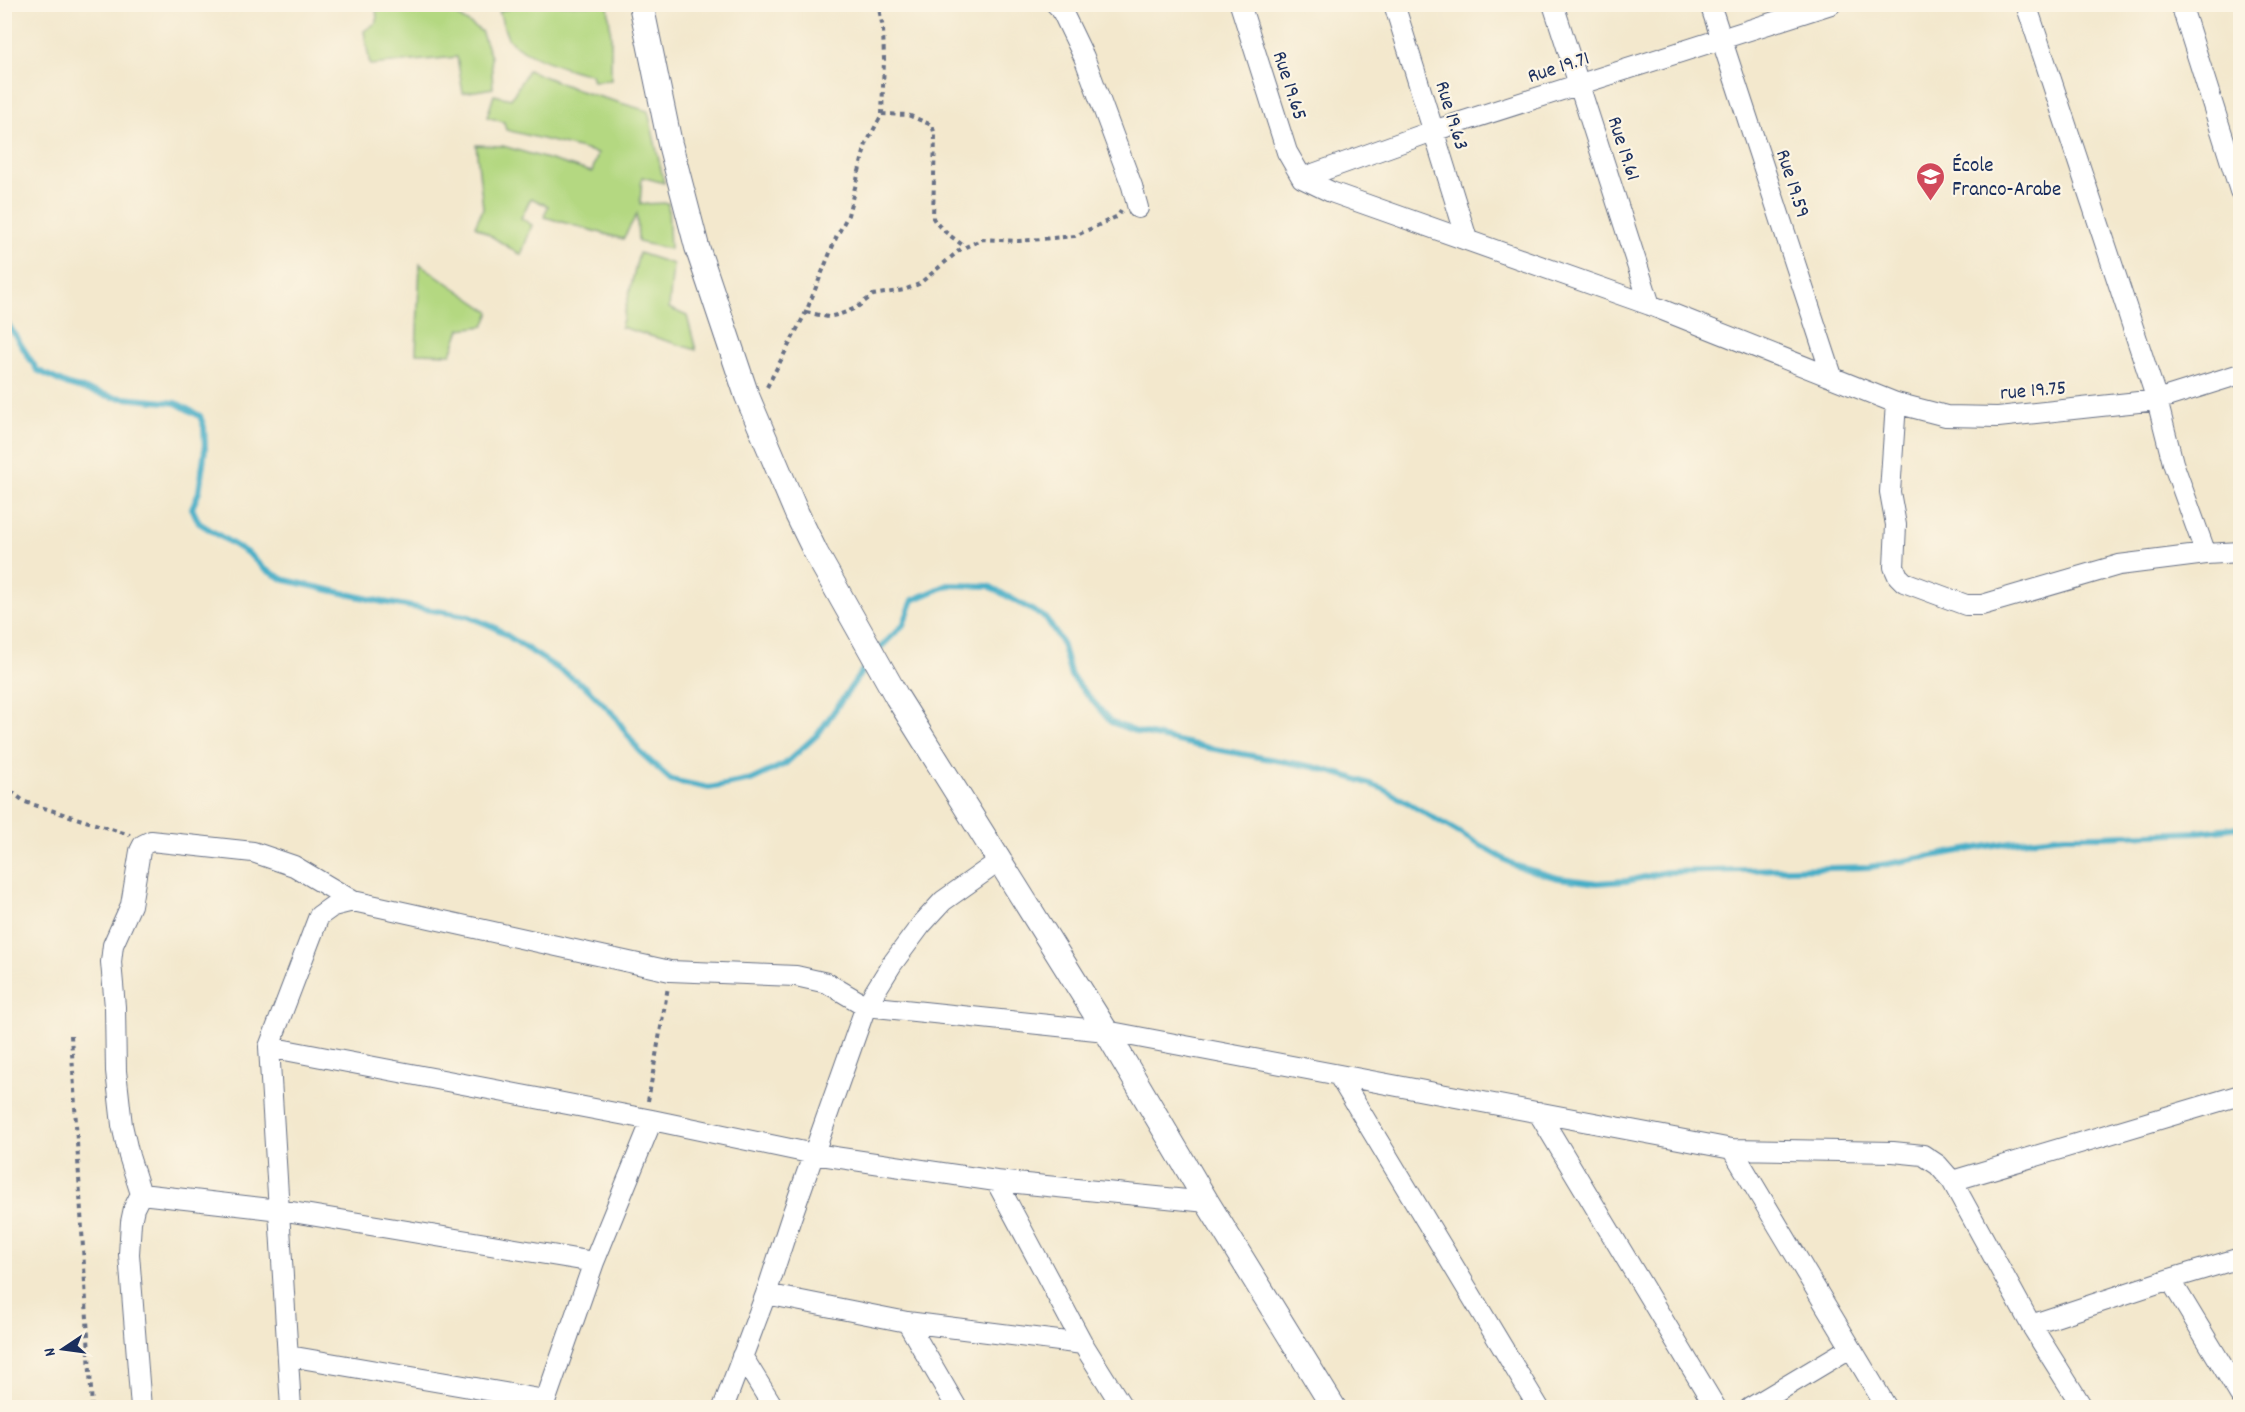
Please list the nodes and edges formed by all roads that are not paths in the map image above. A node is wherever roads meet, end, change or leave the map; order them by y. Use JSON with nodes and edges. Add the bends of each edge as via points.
{"nodes":[{"id":1,"x":641,"y":4,"type":"edge"},
{"id":2,"x":1056,"y":4,"type":"edge"},
{"id":3,"x":1240,"y":4,"type":"edge"},
{"id":4,"x":1394,"y":4,"type":"edge"},
{"id":5,"x":1553,"y":4,"type":"edge"},
{"id":6,"x":1710,"y":4,"type":"edge"},
{"id":7,"x":1831,"y":4,"type":"edge"},
{"id":8,"x":2026,"y":4,"type":"edge"},
{"id":9,"x":2181,"y":4,"type":"edge"},
{"id":10,"x":1721,"y":39,"type":"junction"},
{"id":11,"x":1579,"y":84,"type":"junction"},
{"id":12,"x":1433,"y":131,"type":"junction"},
{"id":13,"x":1302,"y":178,"type":"junction"},
{"id":14,"x":2241,"y":191,"type":"edge"},
{"id":15,"x":1137,"y":208,"type":"dead end"},
{"id":16,"x":1467,"y":239,"type":"junction"},
{"id":17,"x":1650,"y":305,"type":"junction"},
{"id":18,"x":2241,"y":374,"type":"edge"},
{"id":19,"x":1832,"y":375,"type":"junction"},
{"id":20,"x":2157,"y":400,"type":"junction"},
{"id":21,"x":1896,"y":403,"type":"junction"},
{"id":22,"x":2241,"y":552,"type":"edge"},
{"id":23,"x":2206,"y":554,"type":"junction"},
{"id":24,"x":998,"y":862,"type":"junction"},
{"id":25,"x":353,"y":901,"type":"junction"},
{"id":26,"x":866,"y":1006,"type":"junction"},
{"id":27,"x":1106,"y":1031,"type":"junction"},
{"id":28,"x":269,"y":1047,"type":"junction"},
{"id":29,"x":1339,"y":1076,"type":"junction"},
{"id":30,"x":2241,"y":1095,"type":"edge"},
{"id":31,"x":1538,"y":1112,"type":"junction"},
{"id":32,"x":648,"y":1120,"type":"junction"},
{"id":33,"x":1732,"y":1149,"type":"junction"},
{"id":34,"x":814,"y":1154,"type":"junction"},
{"id":35,"x":996,"y":1181,"type":"junction"},
{"id":36,"x":1952,"y":1181,"type":"junction"},
{"id":37,"x":141,"y":1194,"type":"junction"},
{"id":38,"x":1207,"y":1202,"type":"junction"},
{"id":39,"x":280,"y":1210,"type":"junction"},
{"id":40,"x":2241,"y":1258,"type":"edge"},
{"id":41,"x":594,"y":1263,"type":"junction"},
{"id":42,"x":2170,"y":1279,"type":"junction"},
{"id":43,"x":766,"y":1294,"type":"junction"},
{"id":44,"x":907,"y":1322,"type":"junction"},
{"id":45,"x":2031,"y":1325,"type":"junction"},
{"id":46,"x":1083,"y":1344,"type":"junction"},
{"id":47,"x":1850,"y":1348,"type":"junction"},
{"id":48,"x":289,"y":1356,"type":"junction"},
{"id":49,"x":742,"y":1356,"type":"junction"},
{"id":50,"x":2241,"y":1395,"type":"edge"},
{"id":51,"x":544,"y":1403,"type":"edge"},
{"id":52,"x":141,"y":1407,"type":"edge"},
{"id":53,"x":291,"y":1407,"type":"edge"},
{"id":54,"x":723,"y":1407,"type":"edge"},
{"id":55,"x":774,"y":1407,"type":"edge"},
{"id":56,"x":957,"y":1407,"type":"edge"},
{"id":57,"x":1123,"y":1407,"type":"edge"},
{"id":58,"x":1334,"y":1407,"type":"edge"},
{"id":59,"x":1539,"y":1407,"type":"edge"},
{"id":60,"x":1716,"y":1407,"type":"edge"},
{"id":61,"x":1750,"y":1407,"type":"edge"},
{"id":62,"x":1887,"y":1407,"type":"edge"},
{"id":63,"x":2083,"y":1407,"type":"edge"}],
"edges":[{"from":1,"to":24,"type":"street","via":[[670,144],[697,247],[747,396],[797,514],[864,639]]},
{"from":2,"to":15,"type":"street","via":[[1080,48]]},
{"from":3,"to":13,"type":"street","name":"Rue 19.65","via":[[1287,152]]},
{"from":4,"to":12,"type":"street","name":"Rue 19.63"},
{"from":5,"to":11,"type":"street","name":"Rue 19.61"},
{"from":6,"to":10,"type":"street","name":"Rue 19.59"},
{"from":7,"to":10,"type":"street","name":"Rue 19.71"},
{"from":8,"to":20,"type":"street"},
{"from":9,"to":14,"type":"street"},
{"from":10,"to":11,"type":"street","name":"Rue 19.71"},
{"from":10,"to":19,"type":"street","name":"Rue 19.59"},
{"from":11,"to":12,"type":"street","name":"Rue 19.71"},
{"from":11,"to":17,"type":"street","name":"Rue 19.61"},
{"from":12,"to":13,"type":"street","name":"Rue 19.71"},
{"from":12,"to":16,"type":"street","name":"Rue 19.63"},
{"from":13,"to":16,"type":"street","name":"rue 19.75","via":[[1331,192]]},
{"from":16,"to":17,"type":"street","name":"rue 19.75"},
{"from":17,"to":19,"type":"street","name":"rue 19.75"},
{"from":18,"to":20,"type":"street","name":"rue 19.75"},
{"from":19,"to":21,"type":"street","name":"rue 19.75"},
{"from":20,"to":21,"type":"street","name":"rue 19.75","via":[[1998,417],[1946,416]]},
{"from":20,"to":23,"type":"street","via":[[2173,462]]},
{"from":21,"to":23,"type":"street","via":[[1890,492],[1896,525],[1894,567],[1904,582],[1966,605],[1982,605],[2119,565]]},
{"from":22,"to":23,"type":"street"},
{"from":24,"to":26,"type":"street","via":[[943,901],[892,964]]},
{"from":24,"to":27,"type":"street"},
{"from":25,"to":26,"type":"street","via":[[670,971],[796,976],[827,983]]},
{"from":25,"to":28,"type":"street","via":[[333,906],[319,916]]},
{"from":25,"to":37,"type":"street","via":[[294,866],[253,852],[151,841],[143,845],[130,905],[113,945],[111,962],[122,1125]]},
{"from":26,"to":27,"type":"street"},
{"from":26,"to":34,"type":"street"},
{"from":27,"to":29,"type":"street"},
{"from":27,"to":38,"type":"street"},
{"from":28,"to":32,"type":"street"},
{"from":28,"to":39,"type":"street"},
{"from":29,"to":31,"type":"street"},
{"from":29,"to":59,"type":"street"},
{"from":30,"to":36,"type":"street"},
{"from":31,"to":33,"type":"street"},
{"from":31,"to":60,"type":"street"},
{"from":32,"to":34,"type":"street"},
{"from":32,"to":41,"type":"street"},
{"from":33,"to":36,"type":"street","via":[[1923,1155]]},
{"from":33,"to":47,"type":"street"},
{"from":34,"to":35,"type":"street"},
{"from":34,"to":43,"type":"street"},
{"from":35,"to":38,"type":"street"},
{"from":35,"to":46,"type":"street"},
{"from":36,"to":45,"type":"street"},
{"from":37,"to":39,"type":"street"},
{"from":37,"to":52,"type":"street","via":[[131,1222],[129,1254]]},
{"from":38,"to":58,"type":"street"},
{"from":39,"to":41,"type":"street"},
{"from":39,"to":48,"type":"street"},
{"from":40,"to":42,"type":"street"},
{"from":41,"to":51,"type":"street"},
{"from":42,"to":45,"type":"street"},
{"from":42,"to":50,"type":"street"},
{"from":43,"to":44,"type":"street"},
{"from":43,"to":49,"type":"street"},
{"from":44,"to":46,"type":"street"},
{"from":44,"to":56,"type":"street"},
{"from":45,"to":63,"type":"street"},
{"from":46,"to":57,"type":"street"},
{"from":47,"to":61,"type":"street"},
{"from":47,"to":62,"type":"street"},
{"from":48,"to":51,"type":"street"},
{"from":48,"to":53,"type":"street"},
{"from":49,"to":54,"type":"street"},
{"from":49,"to":55,"type":"street"}]}
